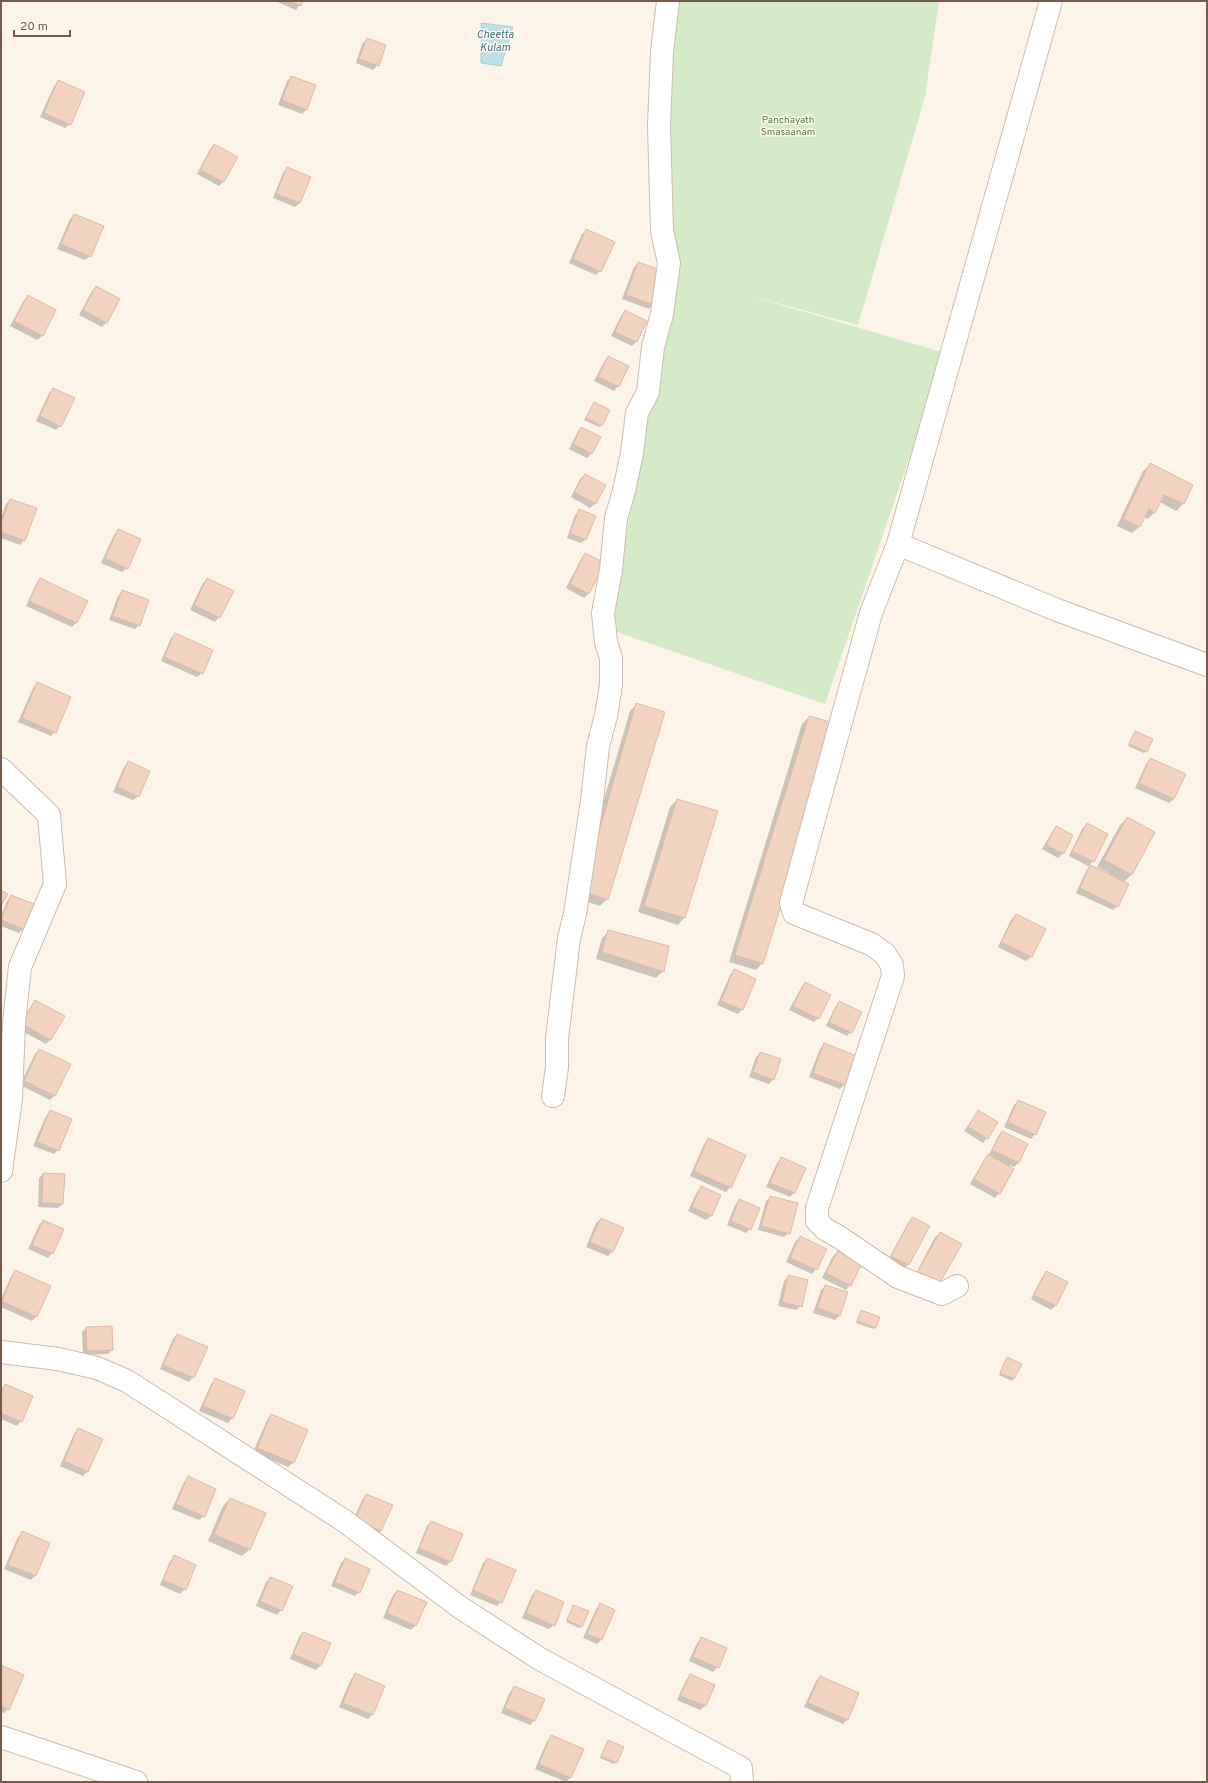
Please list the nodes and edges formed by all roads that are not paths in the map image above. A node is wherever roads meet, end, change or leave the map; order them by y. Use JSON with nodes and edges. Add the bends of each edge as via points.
{"nodes":[{"id":1,"x":668,"y":1,"type":"edge"},
{"id":2,"x":1051,"y":1,"type":"edge"},
{"id":3,"x":898,"y":544,"type":"junction"},
{"id":4,"x":1207,"y":665,"type":"edge"},
{"id":5,"x":1,"y":769,"type":"edge"},
{"id":6,"x":553,"y":1096,"type":"dead end"},
{"id":7,"x":1,"y":1171,"type":"edge"},
{"id":8,"x":957,"y":1286,"type":"dead end"},
{"id":9,"x":1,"y":1352,"type":"edge"},
{"id":10,"x":1,"y":1737,"type":"edge"},
{"id":11,"x":136,"y":1782,"type":"edge"},
{"id":12,"x":742,"y":1782,"type":"edge"}],
"edges":[{"from":1,"to":6,"type":"street","via":[[661,59],[659,126],[662,231],[669,263],[662,314],[652,347],[648,392],[637,413],[632,452],[616,518],[604,613],[606,642],[611,658],[611,685],[598,746],[575,914],[569,938]]},
{"from":2,"to":3,"type":"street"},
{"from":3,"to":4,"type":"street","via":[[1057,610]]},
{"from":3,"to":8,"type":"street","via":[[871,613],[791,903],[794,913],[871,944],[885,954],[892,965],[893,976],[817,1208],[817,1221],[825,1229],[898,1277],[942,1294]]},
{"from":5,"to":7,"type":"street","via":[[49,815],[55,884],[20,967],[14,1023],[11,1099]]},
{"from":9,"to":12,"type":"street","via":[[58,1359],[97,1368],[127,1381],[343,1520],[461,1608],[540,1659],[741,1768]]},
{"from":10,"to":11,"type":"street"}]}
